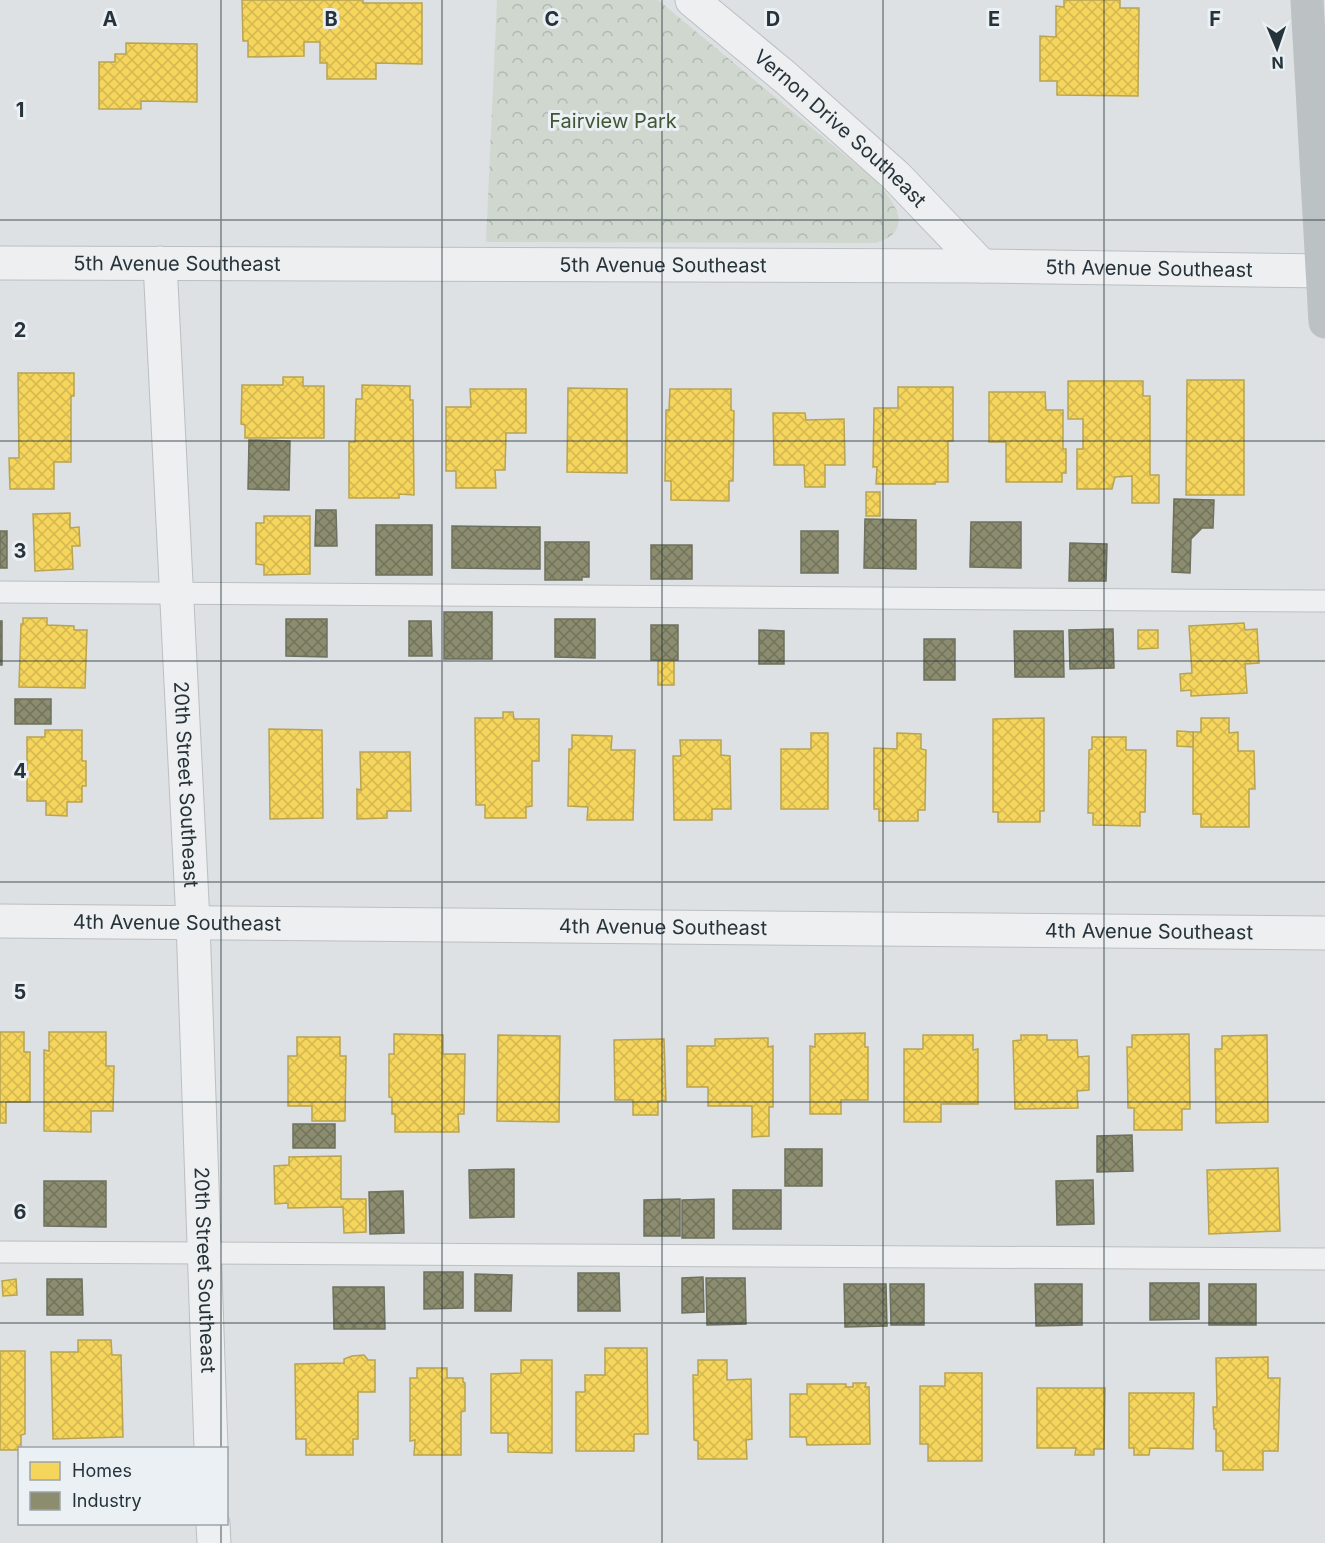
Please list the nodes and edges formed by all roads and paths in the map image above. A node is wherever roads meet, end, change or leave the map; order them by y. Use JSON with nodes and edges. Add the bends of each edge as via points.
{"nodes":[{"id":1,"x":692,"y":0,"type":"edge"},
{"id":2,"x":1307,"y":0,"type":"edge"},
{"id":3,"x":0,"y":263,"type":"edge"},
{"id":4,"x":160,"y":263,"type":"junction"},
{"id":5,"x":981,"y":266,"type":"junction"},
{"id":6,"x":1324,"y":271,"type":"edge"},
{"id":7,"x":1325,"y":322,"type":"edge"},
{"id":8,"x":0,"y":592,"type":"edge"},
{"id":9,"x":177,"y":592,"type":"junction"},
{"id":10,"x":1325,"y":601,"type":"edge"},
{"id":11,"x":0,"y":921,"type":"edge"},
{"id":12,"x":193,"y":922,"type":"junction"},
{"id":13,"x":1325,"y":933,"type":"edge"},
{"id":14,"x":0,"y":1252,"type":"edge"},
{"id":15,"x":204,"y":1253,"type":"junction"},
{"id":16,"x":1325,"y":1259,"type":"edge"},
{"id":17,"x":211,"y":1447,"type":"edge"},
{"id":18,"x":213,"y":1525,"type":"edge"},
{"id":19,"x":214,"y":1543,"type":"edge"}],
"edges":[{"from":1,"to":5,"type":"street","name":"Vernon Drive Southeast","via":[[896,176]]},
{"from":2,"to":6,"type":"main road"},
{"from":3,"to":4,"type":"street","name":"5th Avenue Southeast"},
{"from":4,"to":5,"type":"street","name":"5th Avenue Southeast"},
{"from":4,"to":9,"type":"street","name":"20th Street Southeast"},
{"from":5,"to":6,"type":"street","name":"5th Avenue Southeast"},
{"from":6,"to":7,"type":"main road"},
{"from":8,"to":9,"type":"lane"},
{"from":9,"to":10,"type":"lane"},
{"from":9,"to":12,"type":"street","name":"20th Street Southeast"},
{"from":11,"to":12,"type":"street","name":"4th Avenue Southeast"},
{"from":12,"to":13,"type":"street","name":"4th Avenue Southeast"},
{"from":12,"to":15,"type":"street","name":"20th Street Southeast"},
{"from":14,"to":15,"type":"lane"},
{"from":15,"to":16,"type":"lane"},
{"from":15,"to":17,"type":"street","name":"20th Street Southeast"},
{"from":18,"to":19,"type":"street"}]}
